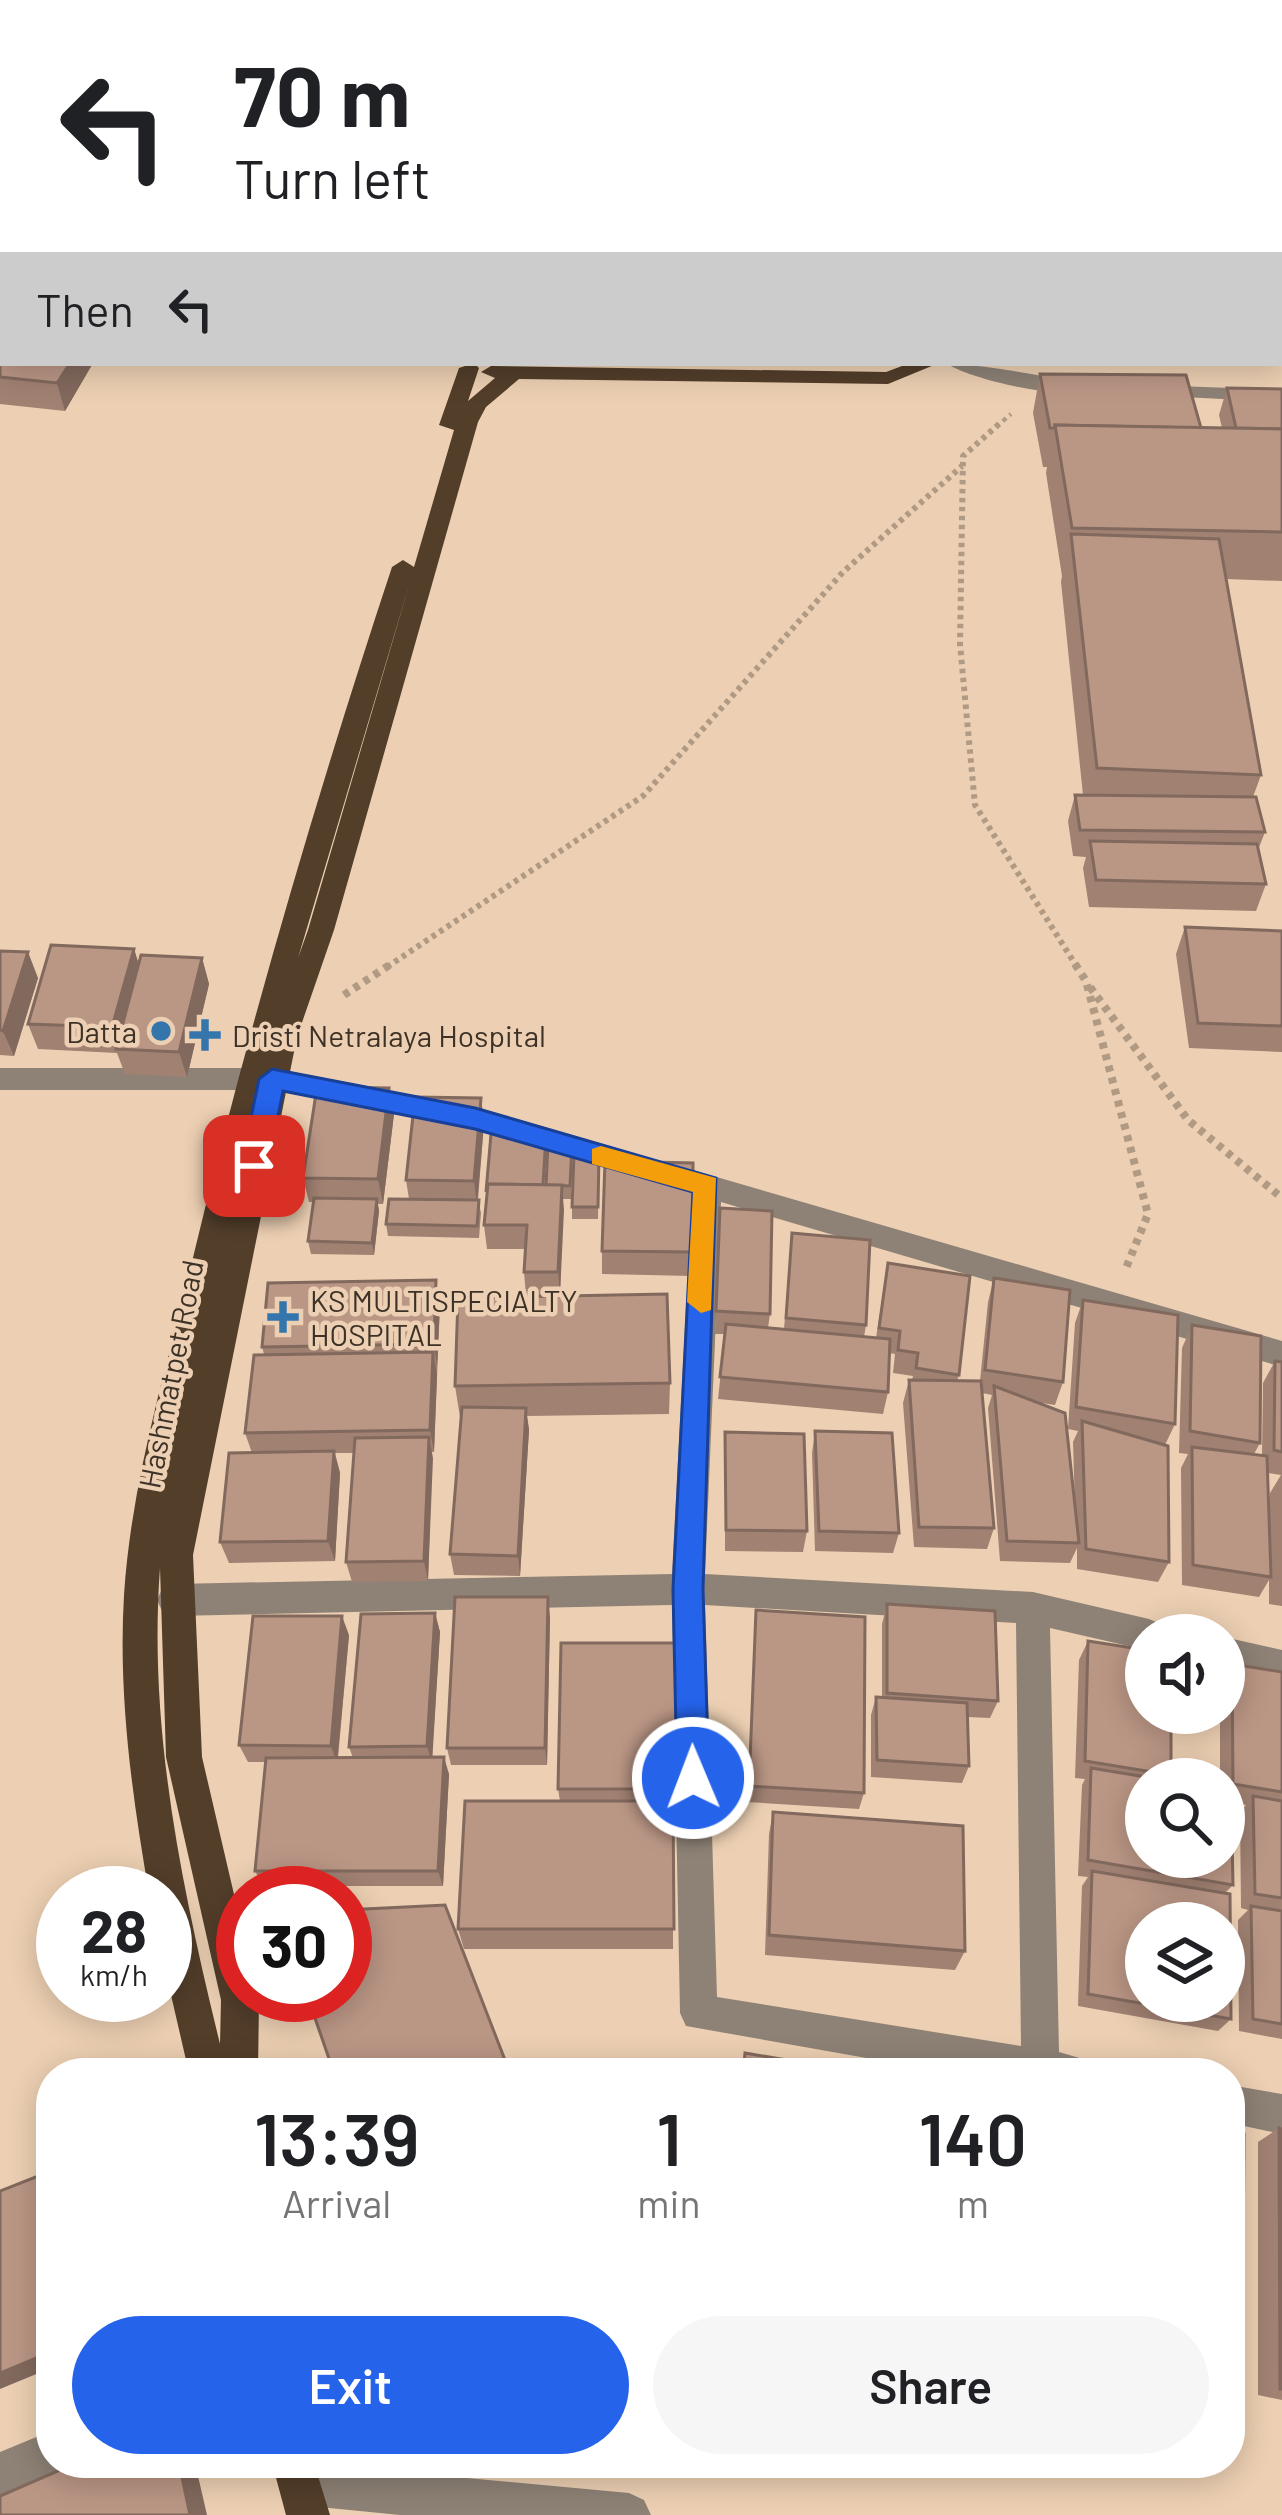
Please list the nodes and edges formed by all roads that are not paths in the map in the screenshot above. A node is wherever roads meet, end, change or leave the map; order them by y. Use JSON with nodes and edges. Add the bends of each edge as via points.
{"nodes":[{"id":1,"x":460,"y":366,"type":"edge"},
{"id":2,"x":921,"y":366,"type":"edge"},
{"id":3,"x":968,"y":366,"type":"edge"},
{"id":4,"x":511,"y":374,"type":"junction"},
{"id":5,"x":1092,"y":388,"type":"edge"},
{"id":6,"x":1116,"y":389,"type":"edge"},
{"id":7,"x":1282,"y":396,"type":"edge"},
{"id":8,"x":0,"y":1079,"type":"edge"},
{"id":9,"x":260,"y":1079,"type":"junction"},
{"id":10,"x":706,"y":1185,"type":"junction"},
{"id":11,"x":1282,"y":1354,"type":"edge"},
{"id":12,"x":688,"y":1589,"type":"junction"},
{"id":13,"x":174,"y":1600,"type":"junction"},
{"id":14,"x":1033,"y":1608,"type":"junction"},
{"id":15,"x":1125,"y":1629,"type":"edge"},
{"id":16,"x":1245,"y":1657,"type":"edge"},
{"id":17,"x":1282,"y":1666,"type":"edge"},
{"id":18,"x":205,"y":2058,"type":"edge"},
{"id":19,"x":238,"y":2058,"type":"edge"},
{"id":20,"x":978,"y":2058,"type":"edge"},
{"id":21,"x":1053,"y":2058,"type":"edge"},
{"id":22,"x":1245,"y":2107,"type":"edge"},
{"id":23,"x":1282,"y":2114,"type":"edge"},
{"id":24,"x":36,"y":2458,"type":"edge"},
{"id":25,"x":0,"y":2474,"type":"edge"},
{"id":26,"x":300,"y":2487,"type":"edge"},
{"id":27,"x":629,"y":2515,"type":"edge"}],
"edges":[{"from":1,"to":4,"type":"main road"},
{"from":1,"to":9,"type":"main road","name":"Hashmatpet Road","via":[[357,705]]},
{"from":2,"to":4,"type":"main road","via":[[888,378]]},
{"from":3,"to":5,"type":"street","via":[[1045,386]]},
{"from":4,"to":9,"type":"main road","name":"Hashmatpet Road","via":[[467,422],[321,929]]},
{"from":6,"to":7,"type":"street"},
{"from":8,"to":9,"type":"street"},
{"from":9,"to":10,"type":"street","via":[[475,1118]]},
{"from":9,"to":13,"type":"main road","name":"Hashmatpet Road"},
{"from":9,"to":18,"type":"main road","name":"Hashmatpet Road","via":[[155,1487],[140,1597],[144,1758]]},
{"from":10,"to":11,"type":"street"},
{"from":10,"to":12,"type":"street"},
{"from":12,"to":13,"type":"street"},
{"from":12,"to":14,"type":"street"},
{"from":12,"to":20,"type":"street","via":[[699,2014]]},
{"from":13,"to":19,"type":"main road","name":"Hashmatpet Road","via":[[184,1757],[240,2000]]},
{"from":14,"to":15,"type":"street"},
{"from":14,"to":21,"type":"street"},
{"from":16,"to":17,"type":"street"},
{"from":22,"to":23,"type":"street"},
{"from":24,"to":25,"type":"street"},
{"from":26,"to":27,"type":"street"}]}
